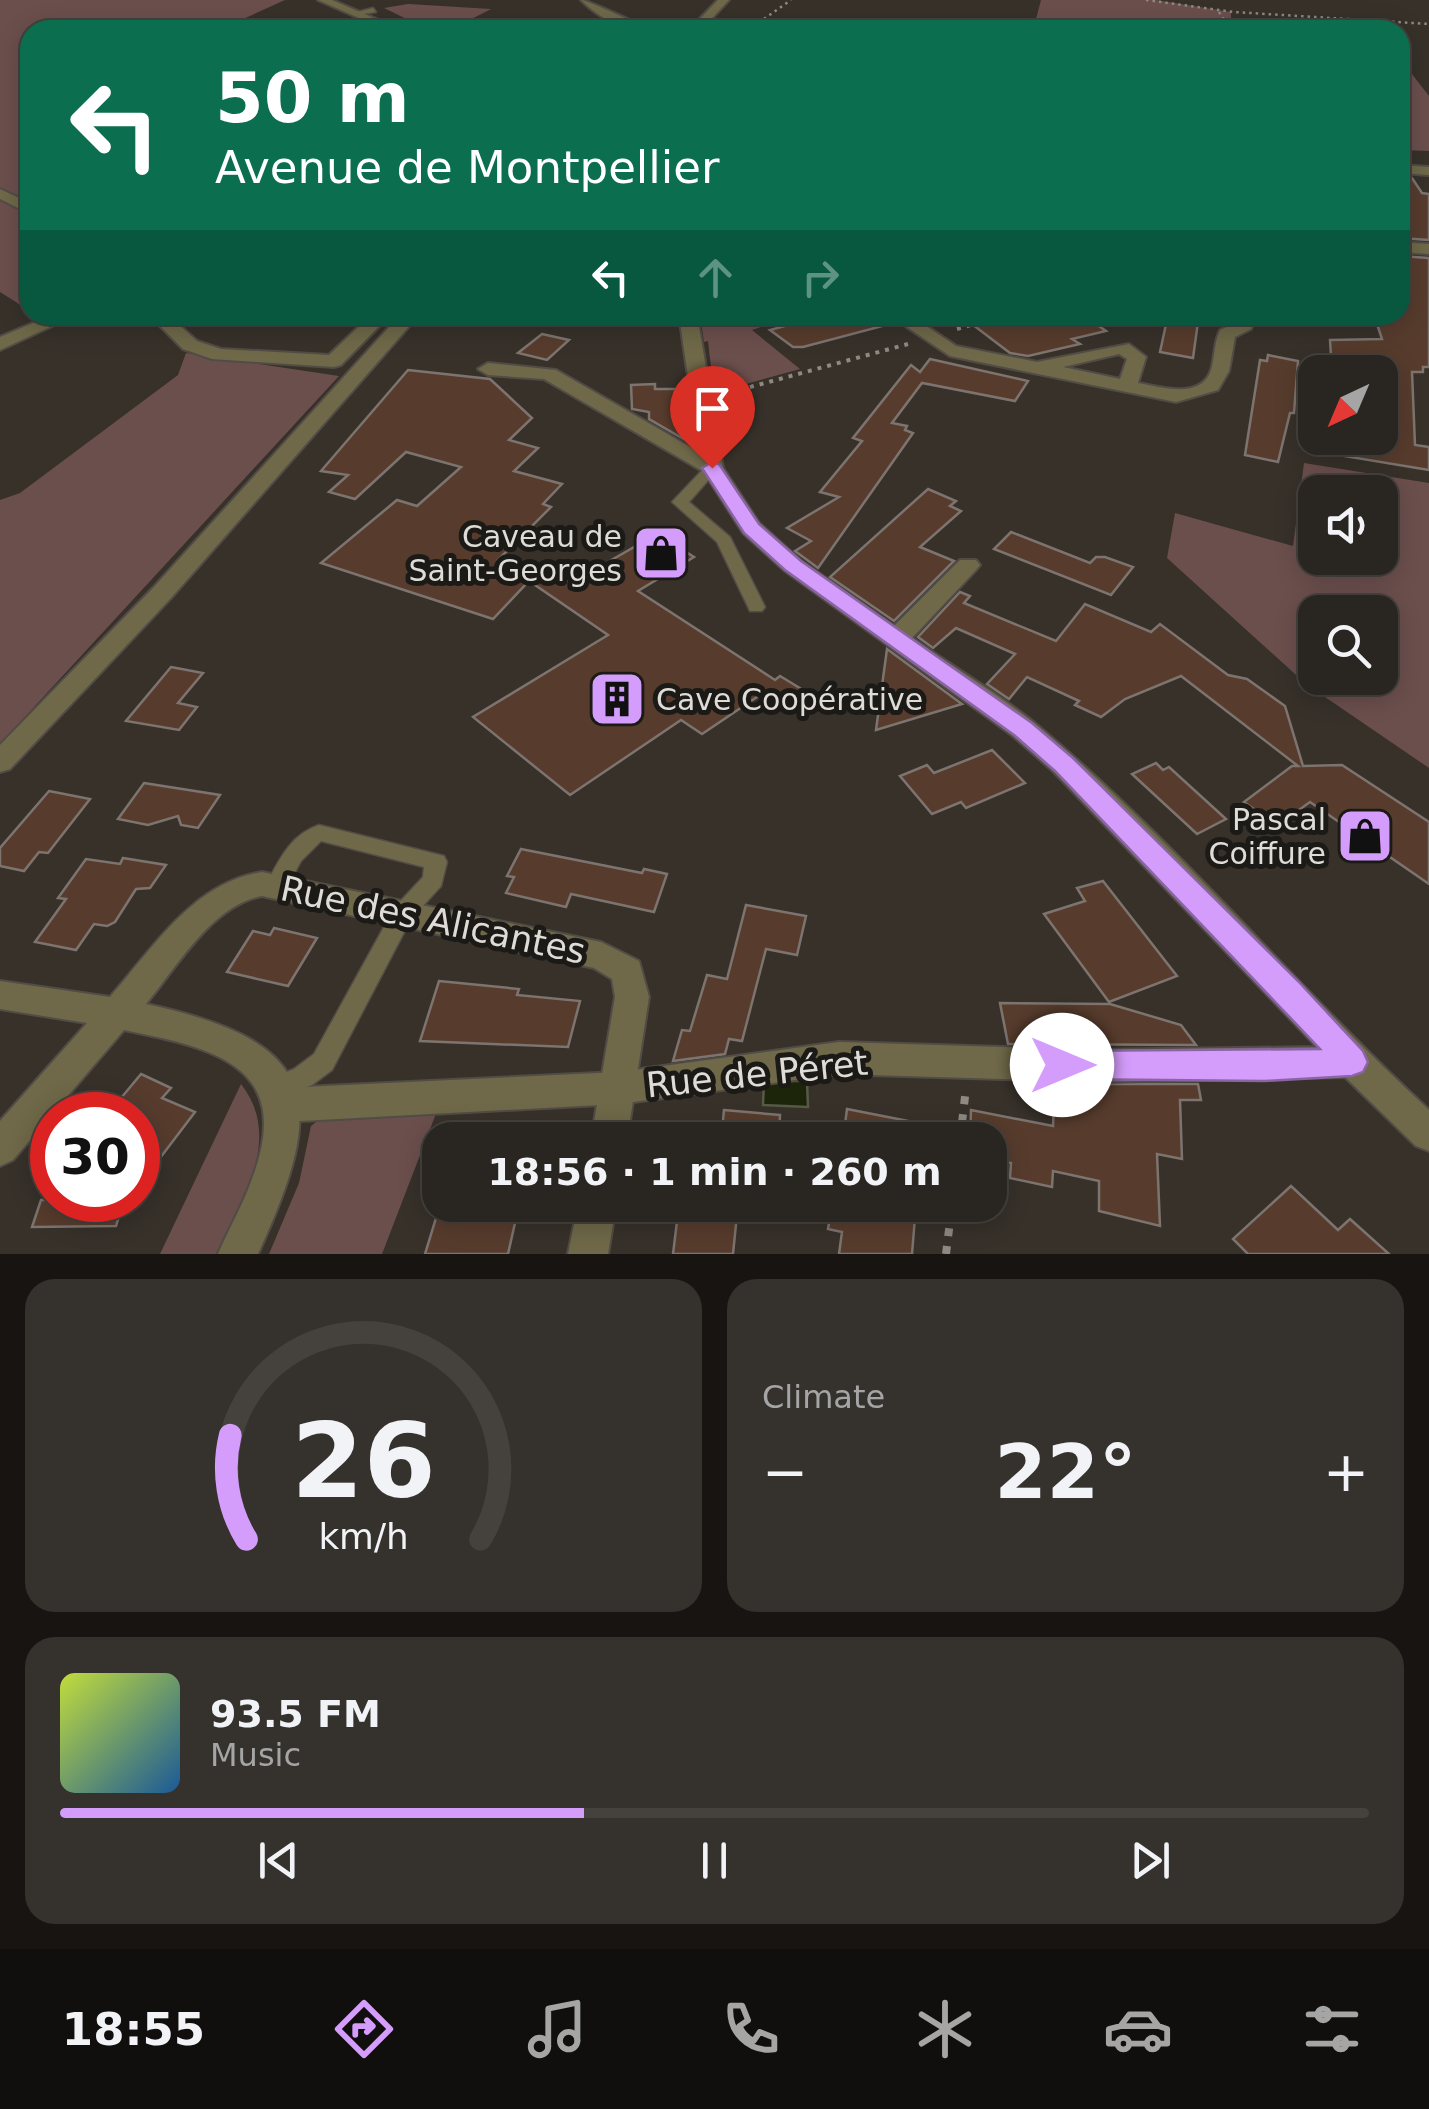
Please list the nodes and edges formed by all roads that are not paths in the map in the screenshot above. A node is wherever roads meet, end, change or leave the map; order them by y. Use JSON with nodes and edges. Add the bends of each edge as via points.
{"nodes":[{"id":1,"x":323,"y":0,"type":"edge"},
{"id":2,"x":586,"y":0,"type":"edge"},
{"id":3,"x":724,"y":0,"type":"edge"},
{"id":4,"x":372,"y":10,"type":"dead end"},
{"id":5,"x":357,"y":13,"type":"junction"},
{"id":6,"x":373,"y":20,"type":"edge"},
{"id":7,"x":616,"y":20,"type":"edge"},
{"id":8,"x":705,"y":20,"type":"edge"},
{"id":9,"x":44,"y":325,"type":"edge"},
{"id":10,"x":169,"y":325,"type":"edge"},
{"id":11,"x":371,"y":325,"type":"edge"},
{"id":12,"x":401,"y":325,"type":"edge"},
{"id":13,"x":689,"y":325,"type":"edge"},
{"id":14,"x":913,"y":325,"type":"edge"},
{"id":15,"x":1246,"y":325,"type":"edge"},
{"id":16,"x":0,"y":344,"type":"edge"},
{"id":17,"x":1034,"y":368,"type":"junction"},
{"id":18,"x":488,"y":369,"type":"dead end"},
{"id":19,"x":1128,"y":388,"type":"junction"},
{"id":20,"x":712,"y":468,"type":"junction"},
{"id":21,"x":968,"y":566,"type":"dead end"},
{"id":22,"x":756,"y":607,"type":"dead end"},
{"id":23,"x":896,"y":639,"type":"junction"},
{"id":24,"x":0,"y":762,"type":"edge"},
{"id":25,"x":276,"y":885,"type":"junction"},
{"id":26,"x":403,"y":913,"type":"junction"},
{"id":27,"x":0,"y":995,"type":"edge"},
{"id":28,"x":114,"y":1014,"type":"junction"},
{"id":29,"x":1352,"y":1062,"type":"junction"},
{"id":30,"x":619,"y":1088,"type":"junction"},
{"id":31,"x":280,"y":1096,"type":"junction"},
{"id":32,"x":612,"y":1122,"type":"edge"},
{"id":33,"x":1429,"y":1134,"type":"edge"},
{"id":34,"x":0,"y":1148,"type":"edge"},
{"id":35,"x":594,"y":1222,"type":"edge"},
{"id":36,"x":238,"y":1254,"type":"edge"},
{"id":37,"x":588,"y":1254,"type":"edge"}],
"edges":[{"from":1,"to":5,"type":"street"},
{"from":2,"to":7,"type":"street"},
{"from":3,"to":8,"type":"street"},
{"from":4,"to":5,"type":"lane"},
{"from":5,"to":6,"type":"street"},
{"from":9,"to":16,"type":"street"},
{"from":10,"to":11,"type":"street","via":[[190,345],[219,354],[334,361]]},
{"from":12,"to":24,"type":"street","via":[[162,593]]},
{"from":13,"to":20,"type":"street"},
{"from":14,"to":17,"type":"street","via":[[950,350]]},
{"from":15,"to":19,"type":"street","via":[[1226,334],[1213,387],[1176,396]]},
{"from":17,"to":19,"type":"street"},
{"from":17,"to":19,"type":"street","via":[[1122,348],[1137,357]]},
{"from":18,"to":20,"type":"street","via":[[560,379]]},
{"from":20,"to":22,"type":"lane","via":[[680,502],[724,540]]},
{"from":20,"to":23,"type":"street","via":[[762,539]]},
{"from":21,"to":23,"type":"street"},
{"from":23,"to":29,"type":"street","via":[[1064,765]]},
{"from":25,"to":26,"type":"street","name":"Rue des Alicantes"},
{"from":25,"to":26,"type":"lane","via":[[296,850],[319,833],[436,862],[434,880]]},
{"from":25,"to":28,"type":"street","name":"Rue des Alicantes","via":[[249,884],[225,894]]},
{"from":26,"to":30,"type":"street","name":"Rue des Alicantes","via":[[601,956],[627,970],[632,997]]},
{"from":26,"to":31,"type":"lane","via":[[323,1062]]},
{"from":27,"to":28,"type":"street"},
{"from":28,"to":31,"type":"street","via":[[214,1036],[258,1064]]},
{"from":28,"to":34,"type":"street","name":"Rue des Alicantes"},
{"from":29,"to":30,"type":"street","name":"Rue de Péret","via":[[839,1058]]},
{"from":29,"to":33,"type":"street"},
{"from":30,"to":31,"type":"street","name":"Rue de Péret"},
{"from":30,"to":32,"type":"street","name":"Rue des Alicantes"},
{"from":31,"to":36,"type":"street","via":[[283,1126],[273,1172]]},
{"from":35,"to":37,"type":"street"}]}
